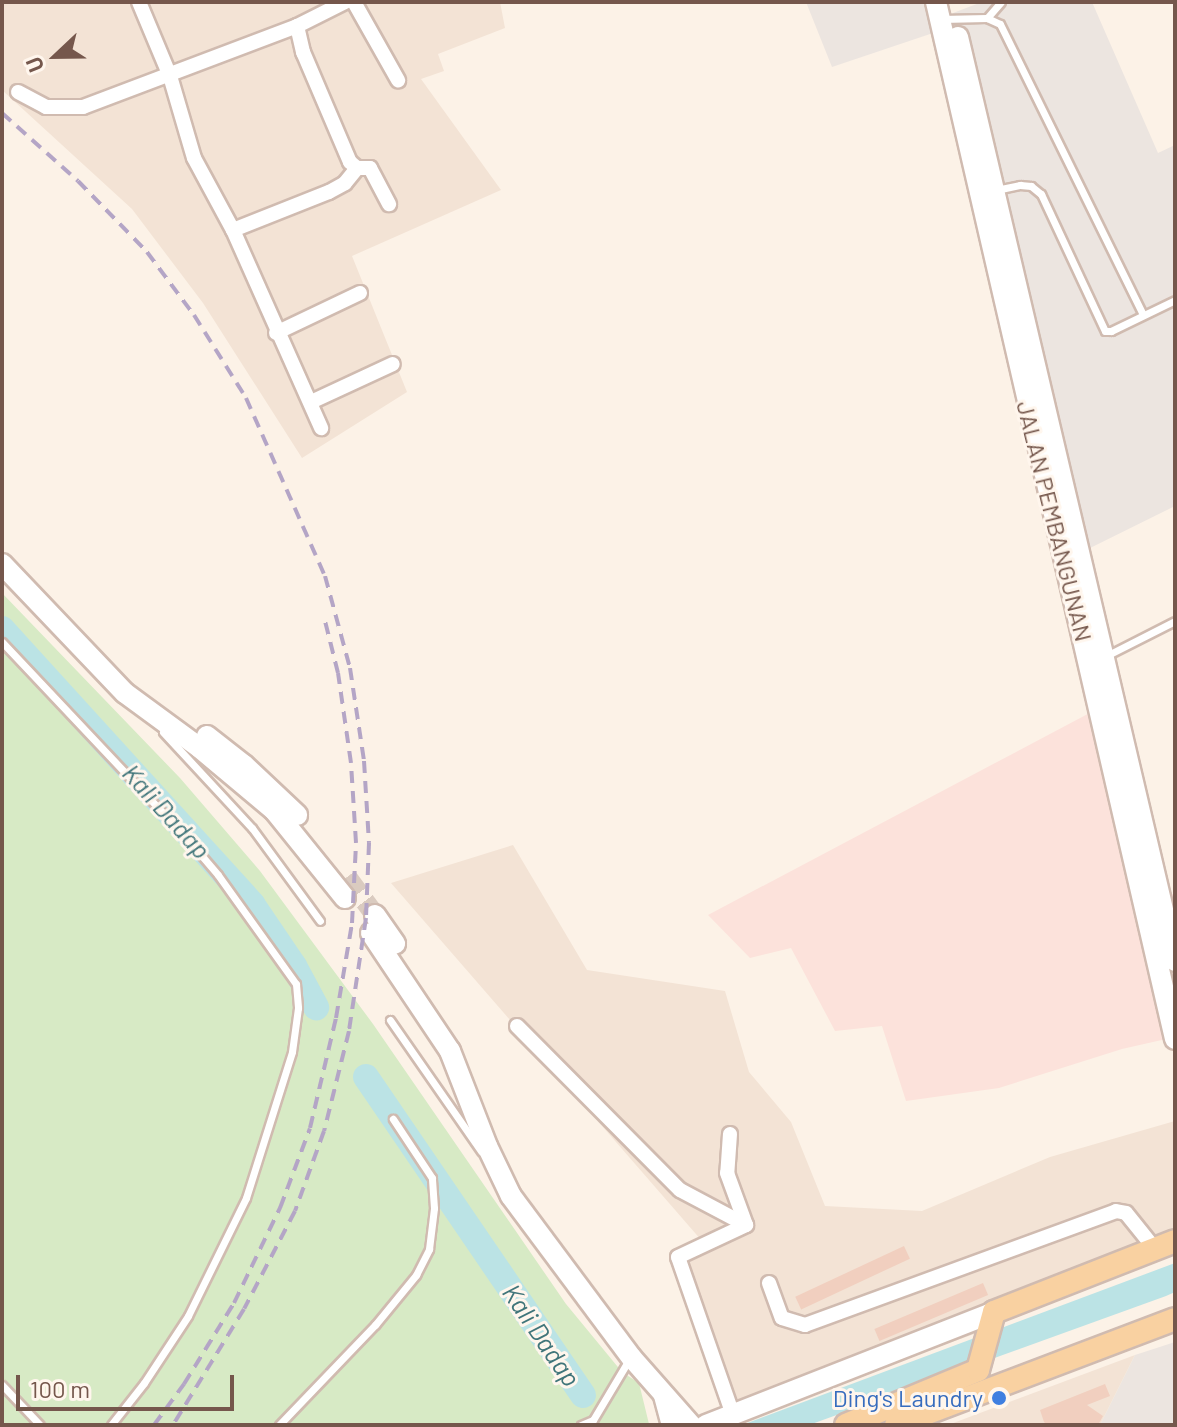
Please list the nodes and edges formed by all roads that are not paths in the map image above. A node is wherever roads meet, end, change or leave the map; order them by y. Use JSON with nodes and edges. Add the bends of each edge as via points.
{"nodes":[{"id":1,"x":139,"y":2,"type":"edge"},
{"id":2,"x":345,"y":2,"type":"edge"},
{"id":3,"x":354,"y":2,"type":"edge"},
{"id":4,"x":1001,"y":2,"type":"edge"},
{"id":5,"x":945,"y":10,"type":"edge"},
{"id":6,"x":987,"y":18,"type":"junction"},
{"id":7,"x":297,"y":26,"type":"junction"},
{"id":8,"x":170,"y":76,"type":"junction"},
{"id":9,"x":398,"y":80,"type":"dead end"},
{"id":10,"x":18,"y":92,"type":"dead end"},
{"id":11,"x":357,"y":168,"type":"junction"},
{"id":12,"x":987,"y":192,"type":"junction"},
{"id":13,"x":389,"y":204,"type":"dead end"},
{"id":14,"x":233,"y":230,"type":"junction"},
{"id":15,"x":360,"y":293,"type":"dead end"},
{"id":16,"x":1175,"y":300,"type":"edge"},
{"id":17,"x":1143,"y":315,"type":"junction"},
{"id":18,"x":276,"y":333,"type":"junction"},
{"id":19,"x":393,"y":364,"type":"dead end"},
{"id":20,"x":311,"y":402,"type":"junction"},
{"id":21,"x":321,"y":428,"type":"dead end"},
{"id":22,"x":2,"y":564,"type":"edge"},
{"id":23,"x":1175,"y":621,"type":"edge"},
{"id":24,"x":2,"y":642,"type":"edge"},
{"id":25,"x":83,"y":649,"type":"junction"},
{"id":26,"x":1105,"y":656,"type":"junction"},
{"id":27,"x":125,"y":693,"type":"junction"},
{"id":28,"x":320,"y":921,"type":"dead end"},
{"id":29,"x":1175,"y":961,"type":"edge"},
{"id":30,"x":390,"y":1020,"type":"dead end"},
{"id":31,"x":517,"y":1026,"type":"dead end"},
{"id":32,"x":1175,"y":1039,"type":"edge"},
{"id":33,"x":393,"y":1119,"type":"dead end"},
{"id":34,"x":730,"y":1134,"type":"dead end"},
{"id":35,"x":511,"y":1196,"type":"junction"},
{"id":36,"x":746,"y":1225,"type":"junction"},
{"id":37,"x":535,"y":1229,"type":"junction"},
{"id":38,"x":1165,"y":1245,"type":"edge"},
{"id":39,"x":769,"y":1283,"type":"dead end"},
{"id":40,"x":1175,"y":1319,"type":"edge"},
{"id":41,"x":991,"y":1322,"type":"junction"},
{"id":42,"x":631,"y":1357,"type":"junction"},
{"id":43,"x":979,"y":1367,"type":"junction"},
{"id":44,"x":650,"y":1378,"type":"junction"},
{"id":45,"x":1003,"y":1384,"type":"junction"},
{"id":46,"x":2,"y":1385,"type":"edge"},
{"id":47,"x":722,"y":1419,"type":"edge"},
{"id":48,"x":670,"y":1421,"type":"edge"},
{"id":49,"x":40,"y":1425,"type":"edge"},
{"id":50,"x":111,"y":1425,"type":"edge"},
{"id":51,"x":279,"y":1425,"type":"edge"},
{"id":52,"x":581,"y":1425,"type":"edge"},
{"id":53,"x":691,"y":1425,"type":"edge"},
{"id":54,"x":846,"y":1425,"type":"edge"},
{"id":55,"x":896,"y":1425,"type":"edge"}],
"edges":[{"from":1,"to":8,"type":"street"},
{"from":2,"to":7,"type":"street"},
{"from":3,"to":9,"type":"street"},
{"from":4,"to":6,"type":"lane"},
{"from":5,"to":6,"type":"lane"},
{"from":5,"to":12,"type":"main road","name":"JALAN PEMBANGUNAN"},
{"from":6,"to":17,"type":"lane","via":[[1000,24]]},
{"from":7,"to":8,"type":"street"},
{"from":7,"to":11,"type":"street","via":[[303,52]]},
{"from":8,"to":10,"type":"street","via":[[73,109],[46,107]]},
{"from":8,"to":14,"type":"street","via":[[194,158]]},
{"from":11,"to":13,"type":"street","via":[[370,168]]},
{"from":11,"to":14,"type":"street","via":[[329,192]]},
{"from":12,"to":17,"type":"lane","via":[[1020,185],[1041,194],[1105,331]]},
{"from":12,"to":26,"type":"main road","name":"JALAN PEMBANGUNAN"},
{"from":12,"to":32,"type":"main road","name":"JALAN PEMBANGUNAN"},
{"from":14,"to":18,"type":"street"},
{"from":15,"to":18,"type":"street"},
{"from":16,"to":17,"type":"lane"},
{"from":18,"to":20,"type":"street"},
{"from":19,"to":20,"type":"street"},
{"from":20,"to":21,"type":"street"},
{"from":22,"to":25,"type":"main road"},
{"from":23,"to":26,"type":"lane"},
{"from":24,"to":50,"type":"lane","via":[[184,835],[296,984],[292,1052],[246,1198],[188,1316]]},
{"from":25,"to":27,"type":"main road"},
{"from":25,"to":27,"type":"main road","via":[[244,765],[307,825],[346,887],[274,810]]},
{"from":26,"to":29,"type":"main road","name":"JALAN PEMBANGUNAN"},
{"from":27,"to":28,"type":"lane","via":[[222,793]]},
{"from":30,"to":35,"type":"lane"},
{"from":31,"to":36,"type":"street","via":[[680,1190]]},
{"from":33,"to":51,"type":"lane","via":[[432,1178],[429,1249],[416,1275],[375,1325]]},
{"from":34,"to":36,"type":"street","via":[[727,1173]]},
{"from":35,"to":37,"type":"main road"},
{"from":35,"to":37,"type":"main road","via":[[450,1051],[373,924],[461,1044]]},
{"from":36,"to":47,"type":"street","via":[[678,1257]]},
{"from":37,"to":42,"type":"main road"},
{"from":38,"to":39,"type":"street","via":[[1126,1213],[1116,1211],[805,1325],[782,1318]]},
{"from":38,"to":41,"type":"main road"},
{"from":40,"to":45,"type":"main road"},
{"from":41,"to":43,"type":"main road"},
{"from":41,"to":47,"type":"main road"},
{"from":42,"to":44,"type":"main road"},
{"from":42,"to":52,"type":"lane","via":[[593,1420]]},
{"from":43,"to":45,"type":"main road"},
{"from":43,"to":54,"type":"main road"},
{"from":44,"to":48,"type":"street"},
{"from":44,"to":53,"type":"main road"},
{"from":45,"to":55,"type":"main road"},
{"from":46,"to":49,"type":"lane"}]}
